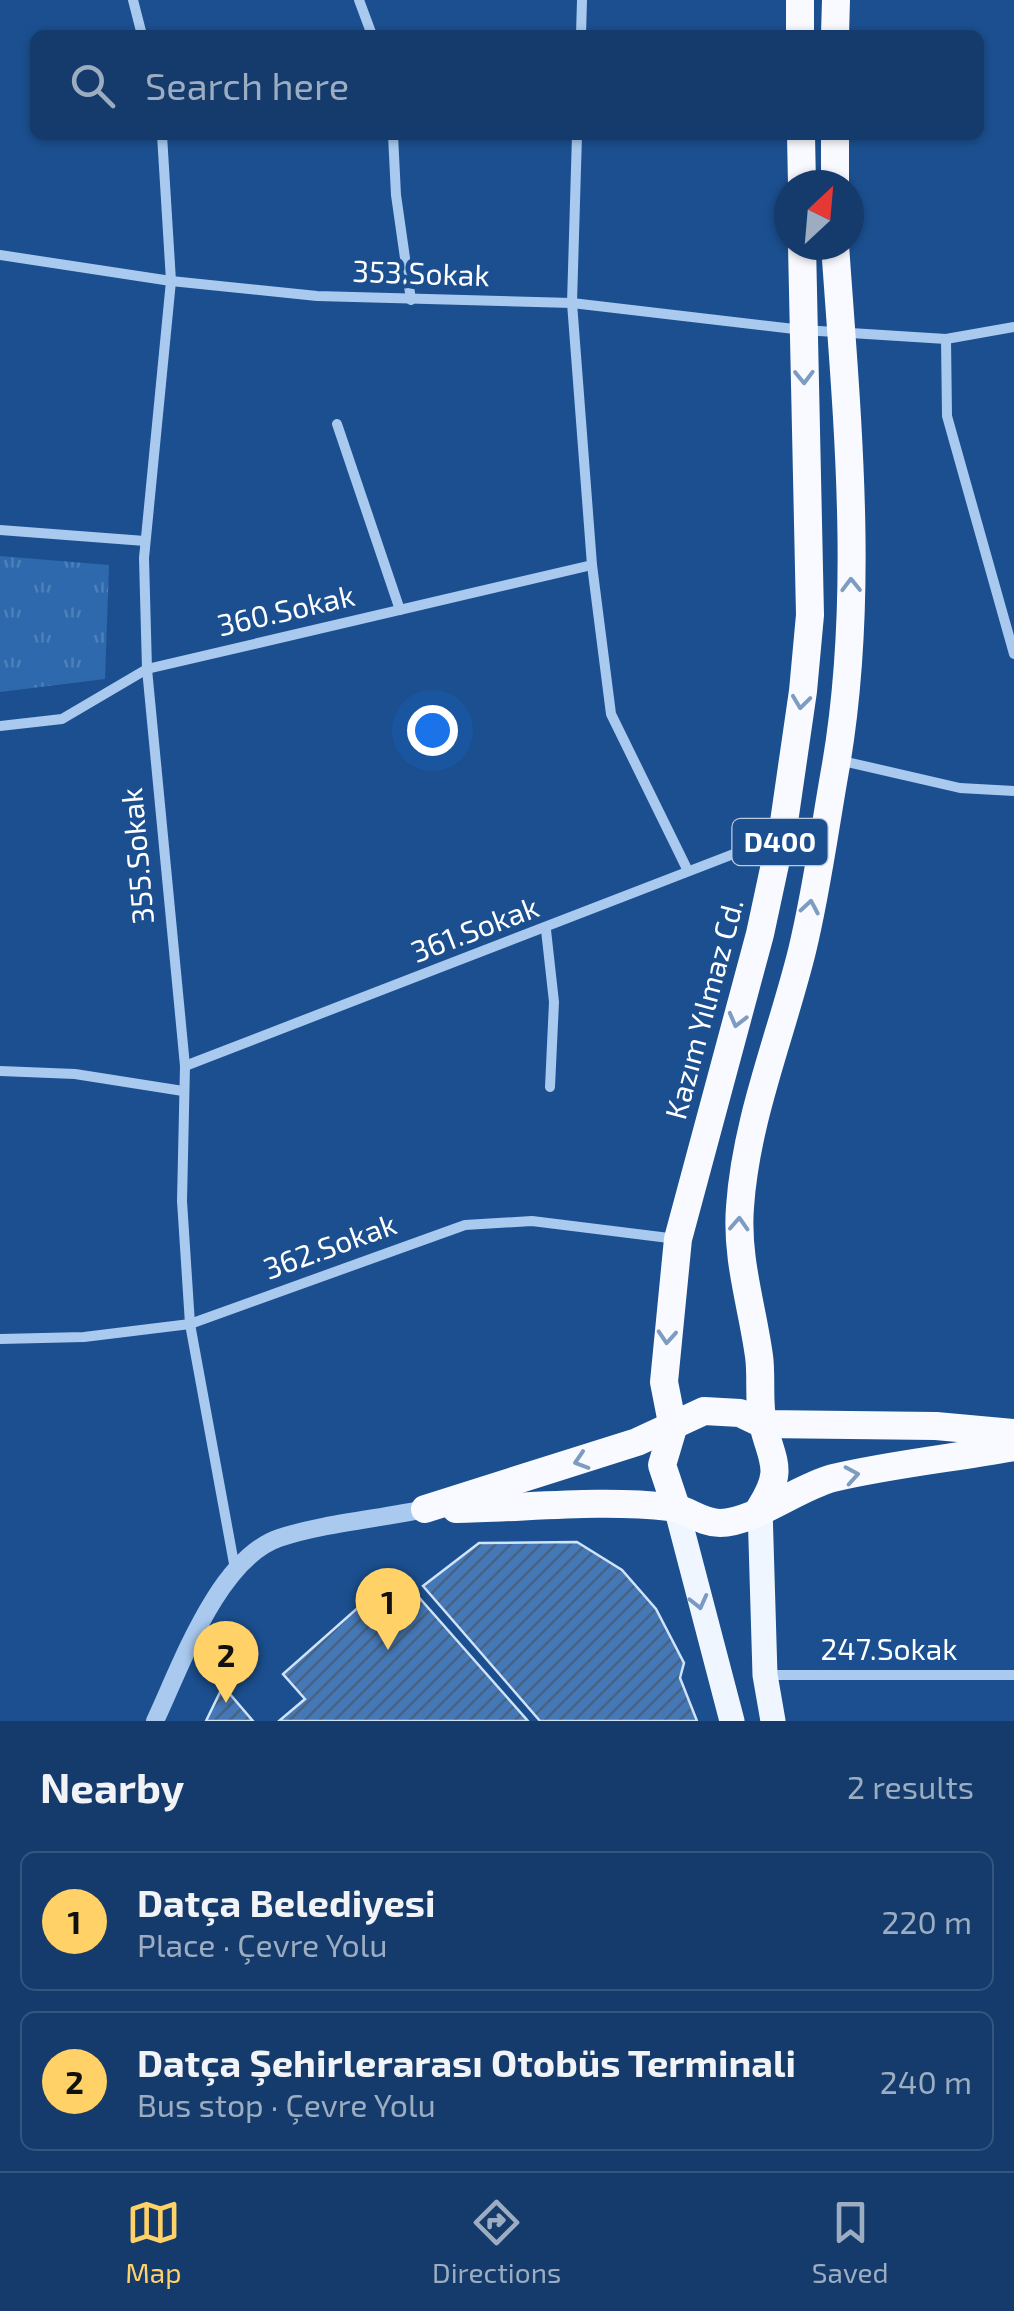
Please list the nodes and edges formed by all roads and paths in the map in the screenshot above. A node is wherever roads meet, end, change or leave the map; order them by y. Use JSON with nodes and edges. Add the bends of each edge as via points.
{"nodes":[{"id":1,"x":133,"y":0,"type":"edge"},
{"id":2,"x":359,"y":0,"type":"edge"},
{"id":3,"x":582,"y":0,"type":"edge"},
{"id":4,"x":800,"y":0,"type":"edge"},
{"id":5,"x":836,"y":0,"type":"edge"},
{"id":6,"x":141,"y":30,"type":"edge"},
{"id":7,"x":370,"y":30,"type":"edge"},
{"id":8,"x":581,"y":30,"type":"edge"},
{"id":9,"x":800,"y":30,"type":"edge"},
{"id":10,"x":835,"y":30,"type":"edge"},
{"id":11,"x":162,"y":140,"type":"edge"},
{"id":12,"x":393,"y":140,"type":"edge"},
{"id":13,"x":578,"y":140,"type":"edge"},
{"id":14,"x":801,"y":140,"type":"edge"},
{"id":15,"x":835,"y":140,"type":"edge"},
{"id":16,"x":802,"y":170,"type":"edge"},
{"id":17,"x":835,"y":170,"type":"edge"},
{"id":18,"x":0,"y":255,"type":"edge"},
{"id":19,"x":802,"y":260,"type":"edge"},
{"id":20,"x":836,"y":260,"type":"edge"},
{"id":21,"x":172,"y":281,"type":"junction"},
{"id":22,"x":411,"y":300,"type":"junction"},
{"id":23,"x":572,"y":303,"type":"junction"},
{"id":24,"x":1014,"y":328,"type":"edge"},
{"id":25,"x":804,"y":330,"type":"junction"},
{"id":26,"x":841,"y":333,"type":"junction"},
{"id":27,"x":946,"y":339,"type":"junction"},
{"id":28,"x":337,"y":424,"type":"dead end"},
{"id":29,"x":0,"y":530,"type":"edge"},
{"id":30,"x":145,"y":541,"type":"junction"},
{"id":31,"x":592,"y":565,"type":"junction"},
{"id":32,"x":400,"y":610,"type":"junction"},
{"id":33,"x":1014,"y":654,"type":"edge"},
{"id":34,"x":147,"y":669,"type":"junction"},
{"id":35,"x":0,"y":726,"type":"edge"},
{"id":36,"x":837,"y":759,"type":"junction"},
{"id":37,"x":1014,"y":791,"type":"edge"},
{"id":38,"x":781,"y":836,"type":"junction"},
{"id":39,"x":688,"y":871,"type":"junction"},
{"id":40,"x":546,"y":930,"type":"junction"},
{"id":41,"x":185,"y":1066,"type":"junction"},
{"id":42,"x":0,"y":1071,"type":"edge"},
{"id":43,"x":550,"y":1088,"type":"dead end"},
{"id":44,"x":182,"y":1091,"type":"junction"},
{"id":45,"x":678,"y":1239,"type":"junction"},
{"id":46,"x":190,"y":1324,"type":"junction"},
{"id":47,"x":0,"y":1339,"type":"edge"},
{"id":48,"x":762,"y":1424,"type":"junction"},
{"id":49,"x":673,"y":1428,"type":"junction"},
{"id":50,"x":1014,"y":1433,"type":"edge"},
{"id":51,"x":1014,"y":1447,"type":"edge"},
{"id":52,"x":676,"y":1507,"type":"junction"},
{"id":53,"x":760,"y":1508,"type":"junction"},
{"id":54,"x":425,"y":1510,"type":"junction"},
{"id":55,"x":235,"y":1569,"type":"junction"},
{"id":56,"x":765,"y":1675,"type":"junction"},
{"id":57,"x":1014,"y":1675,"type":"edge"},
{"id":58,"x":155,"y":1721,"type":"edge"},
{"id":59,"x":732,"y":1721,"type":"edge"},
{"id":60,"x":773,"y":1721,"type":"edge"}],
"edges":[{"from":1,"to":6,"type":"street"},
{"from":2,"to":7,"type":"street"},
{"from":3,"to":8,"type":"street"},
{"from":4,"to":9,"type":"highway"},
{"from":5,"to":10,"type":"highway"},
{"from":11,"to":21,"type":"street","name":"355.Sokak"},
{"from":12,"to":22,"type":"street"},
{"from":13,"to":23,"type":"street"},
{"from":14,"to":16,"type":"highway"},
{"from":15,"to":17,"type":"highway"},
{"from":18,"to":21,"type":"street","name":"353.Sokak"},
{"from":19,"to":25,"type":"highway","name":"Kazım Yılmaz Cd.","number":"D400"},
{"from":20,"to":26,"type":"highway","number":"D400"},
{"from":21,"to":22,"type":"street","name":"353.Sokak"},
{"from":21,"to":30,"type":"street","name":"355.Sokak"},
{"from":22,"to":23,"type":"street","name":"353.Sokak"},
{"from":23,"to":25,"type":"street","name":"353.Sokak"},
{"from":23,"to":31,"type":"street"},
{"from":24,"to":27,"type":"street","name":"353.Sokak"},
{"from":25,"to":26,"type":"street","name":"353.Sokak"},
{"from":25,"to":38,"type":"highway","name":"Kazım Yılmaz Cd.","number":"D400","one_way":true,"via":[[810,615]]},
{"from":26,"to":27,"type":"street","name":"353.Sokak"},
{"from":36,"to":26,"type":"highway","number":"D400","one_way":true,"via":[[851,616]]},
{"from":27,"to":33,"type":"street","via":[[947,416]]},
{"from":28,"to":32,"type":"street"},
{"from":29,"to":30,"type":"street"},
{"from":30,"to":34,"type":"street","name":"355.Sokak"},
{"from":31,"to":32,"type":"street","name":"360.Sokak"},
{"from":31,"to":39,"type":"street","via":[[610,714]]},
{"from":32,"to":34,"type":"street","name":"360.Sokak"},
{"from":34,"to":35,"type":"street","name":"360.Sokak","via":[[62,719]]},
{"from":34,"to":41,"type":"street","name":"355.Sokak"},
{"from":36,"to":37,"type":"street","via":[[960,788]]},
{"from":48,"to":36,"type":"highway","number":"D400","one_way":true,"via":[[760,1369],[737,1238],[741,1190],[803,948]]},
{"from":38,"to":39,"type":"street","name":"361.Sokak"},
{"from":38,"to":45,"type":"highway","name":"Kazım Yılmaz Cd.","number":"D400","one_way":true},
{"from":39,"to":40,"type":"street","name":"361.Sokak"},
{"from":40,"to":41,"type":"street","name":"361.Sokak"},
{"from":40,"to":43,"type":"street","via":[[554,1002]]},
{"from":41,"to":44,"type":"street","name":"355.Sokak"},
{"from":42,"to":44,"type":"street","via":[[75,1074]]},
{"from":44,"to":46,"type":"street","name":"355.Sokak"},
{"from":45,"to":46,"type":"street","name":"362.Sokak","via":[[532,1221],[466,1225]]},
{"from":45,"to":49,"type":"highway","name":"Kazım Yılmaz Cd.","number":"D400","one_way":true,"via":[[664,1382]]},
{"from":46,"to":47,"type":"street","name":"362.Sokak"},
{"from":46,"to":55,"type":"street","name":"355.Sokak"},
{"from":48,"to":49,"type":"highway","via":[[722,1409]]},
{"from":48,"to":50,"type":"highway"},
{"from":48,"to":53,"type":"highway","number":"D400","via":[[776,1456],[776,1476]]},
{"from":49,"to":52,"type":"highway","number":"D400","via":[[662,1465]]},
{"from":49,"to":54,"type":"highway","one_way":true},
{"from":53,"to":51,"type":"highway","one_way":true,"via":[[834,1478]]},
{"from":52,"to":53,"type":"highway","via":[[722,1523]]},
{"from":52,"to":54,"type":"highway"},
{"from":52,"to":59,"type":"main road","one_way":true},
{"from":53,"to":56,"type":"main road"},
{"from":54,"to":55,"type":"street","via":[[276,1539]]},
{"from":55,"to":58,"type":"street"},
{"from":56,"to":57,"type":"street","name":"247.Sokak"},
{"from":56,"to":60,"type":"main road"}]}
